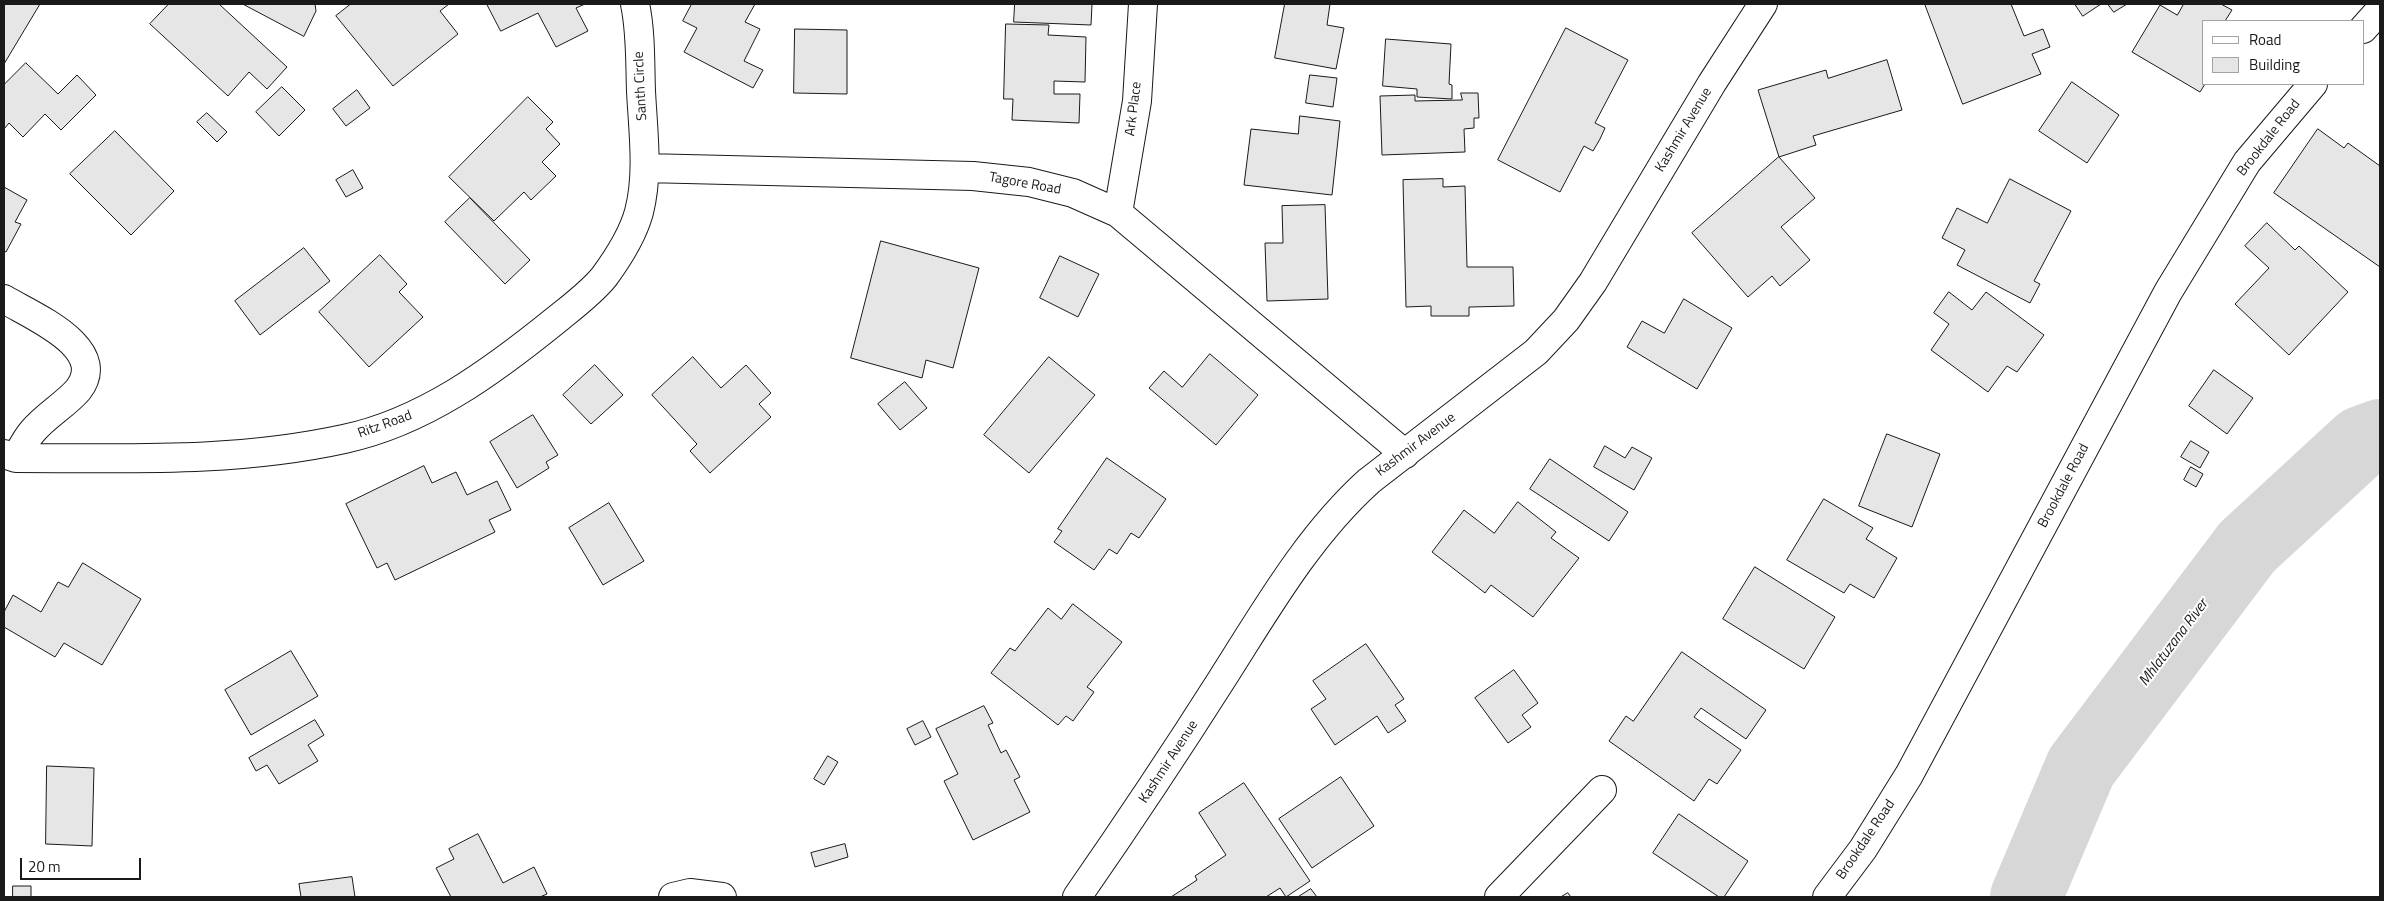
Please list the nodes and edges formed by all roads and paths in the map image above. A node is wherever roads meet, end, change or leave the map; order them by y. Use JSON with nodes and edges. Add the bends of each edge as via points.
{"nodes":[{"id":1,"x":635,"y":4,"type":"edge"},
{"id":2,"x":1144,"y":4,"type":"edge"},
{"id":3,"x":1763,"y":4,"type":"edge"},
{"id":4,"x":2312,"y":85,"type":"edge"},
{"id":5,"x":644,"y":168,"type":"junction"},
{"id":6,"x":1118,"y":213,"type":"junction"},
{"id":7,"x":4,"y":299,"type":"edge"},
{"id":8,"x":1404,"y":454,"type":"junction"},
{"id":9,"x":10,"y":456,"type":"edge"},
{"id":10,"x":1602,"y":790,"type":"dead end"},
{"id":11,"x":673,"y":897,"type":"edge"},
{"id":12,"x":722,"y":897,"type":"edge"},
{"id":13,"x":1077,"y":897,"type":"edge"},
{"id":14,"x":1499,"y":897,"type":"edge"},
{"id":15,"x":1827,"y":897,"type":"edge"}],
"edges":[{"from":1,"to":5,"type":"street","name":"Santh Circle"},
{"from":2,"to":6,"type":"street","name":"Ark Place","via":[[1137,101]]},
{"from":3,"to":8,"type":"street","name":"Kashmir Avenue","via":[[1593,282],[1566,320],[1536,352]]},
{"from":4,"to":15,"type":"street","name":"Brookdale Road","via":[[2247,162],[2207,224],[1909,774],[1863,849]]},
{"from":5,"to":6,"type":"street","name":"Tagore Road","via":[[972,176],[1030,182],[1073,193]]},
{"from":5,"to":9,"type":"street","name":"Ritz Road","via":[[639,212],[623,248],[603,278],[513,355],[444,400],[407,418],[346,439],[257,454],[188,459]]},
{"from":6,"to":8,"type":"street","name":"Tagore Road"},
{"from":7,"to":9,"type":"street","via":[[60,332],[79,349],[87,364],[85,377],[77,390]]},
{"from":8,"to":13,"type":"street","name":"Kashmir Avenue","via":[[1348,500],[1286,580],[1157,781]]},
{"from":10,"to":14,"type":"street"},
{"from":11,"to":12,"type":"street","via":[[690,893]]}]}
